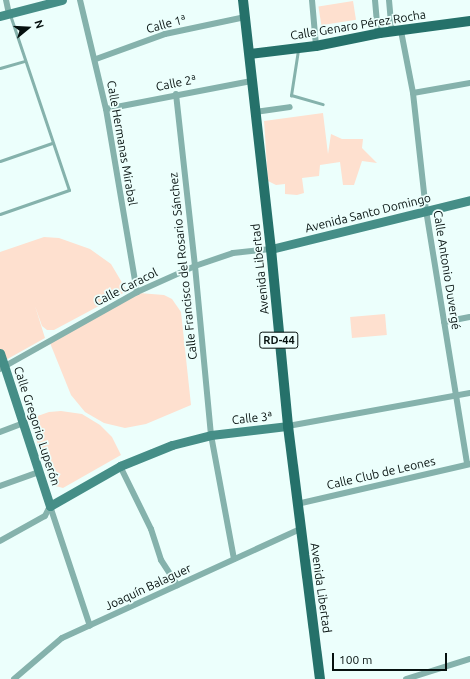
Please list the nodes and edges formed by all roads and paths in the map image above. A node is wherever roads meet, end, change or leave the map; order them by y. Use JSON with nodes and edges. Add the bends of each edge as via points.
{"nodes":[{"id":1,"x":6,"y":0,"type":"edge"},
{"id":2,"x":62,"y":0,"type":"edge"},
{"id":3,"x":80,"y":0,"type":"edge"},
{"id":4,"x":243,"y":0,"type":"edge"},
{"id":5,"x":312,"y":0,"type":"edge"},
{"id":6,"x":375,"y":0,"type":"edge"},
{"id":7,"x":389,"y":0,"type":"edge"},
{"id":8,"x":4,"y":15,"type":"edge"},
{"id":9,"x":245,"y":17,"type":"junction"},
{"id":10,"x":470,"y":21,"type":"edge"},
{"id":11,"x":396,"y":32,"type":"junction"},
{"id":12,"x":378,"y":34,"type":"junction"},
{"id":13,"x":316,"y":46,"type":"junction"},
{"id":14,"x":298,"y":48,"type":"junction"},
{"id":15,"x":250,"y":54,"type":"junction"},
{"id":16,"x":96,"y":59,"type":"junction"},
{"id":17,"x":24,"y":61,"type":"junction"},
{"id":18,"x":0,"y":68,"type":"edge"},
{"id":19,"x":251,"y":81,"type":"junction"},
{"id":20,"x":470,"y":83,"type":"edge"},
{"id":21,"x":413,"y":93,"type":"junction"},
{"id":22,"x":176,"y":94,"type":"junction"},
{"id":23,"x":323,"y":104,"type":"dead end"},
{"id":24,"x":290,"y":107,"type":"dead end"},
{"id":25,"x":106,"y":109,"type":"junction"},
{"id":26,"x":255,"y":112,"type":"junction"},
{"id":27,"x":52,"y":142,"type":"junction"},
{"id":28,"x":0,"y":161,"type":"edge"},
{"id":29,"x":470,"y":200,"type":"edge"},
{"id":30,"x":426,"y":210,"type":"junction"},
{"id":31,"x":0,"y":214,"type":"edge"},
{"id":32,"x":271,"y":249,"type":"junction"},
{"id":33,"x":195,"y":266,"type":"junction"},
{"id":34,"x":136,"y":292,"type":"junction"},
{"id":35,"x":470,"y":317,"type":"edge"},
{"id":36,"x":444,"y":322,"type":"junction"},
{"id":37,"x":0,"y":353,"type":"edge"},
{"id":38,"x":3,"y":368,"type":"edge"},
{"id":39,"x":470,"y":393,"type":"edge"},
{"id":40,"x":455,"y":396,"type":"junction"},
{"id":41,"x":24,"y":423,"type":"junction"},
{"id":42,"x":288,"y":426,"type":"junction"},
{"id":43,"x":0,"y":432,"type":"edge"},
{"id":44,"x":211,"y":435,"type":"junction"},
{"id":45,"x":469,"y":464,"type":"edge"},
{"id":46,"x":120,"y":466,"type":"junction"},
{"id":47,"x":40,"y":472,"type":"junction"},
{"id":48,"x":0,"y":486,"type":"edge"},
{"id":49,"x":297,"y":504,"type":"junction"},
{"id":50,"x":50,"y":506,"type":"junction"},
{"id":51,"x":300,"y":529,"type":"junction"},
{"id":52,"x":0,"y":540,"type":"edge"},
{"id":53,"x":234,"y":559,"type":"junction"},
{"id":54,"x":177,"y":585,"type":"junction"},
{"id":55,"x":90,"y":626,"type":"junction"},
{"id":56,"x":470,"y":659,"type":"edge"},
{"id":57,"x":431,"y":676,"type":"edge"},
{"id":58,"x":14,"y":679,"type":"edge"},
{"id":59,"x":320,"y":679,"type":"edge"},
{"id":60,"x":406,"y":679,"type":"edge"}],
"edges":[{"from":1,"to":8,"type":"street"},
{"from":2,"to":8,"type":"street"},
{"from":3,"to":16,"type":"street","name":"Calle Hermanas Mirabal"},
{"from":4,"to":9,"type":"main road","name":"Avenida Libertad","number":"RD-44"},
{"from":5,"to":13,"type":"street"},
{"from":6,"to":12,"type":"street"},
{"from":7,"to":11,"type":"street","name":"Calle Antonio Duvergé"},
{"from":8,"to":17,"type":"lane"},
{"from":9,"to":15,"type":"main road","name":"Avenida Libertad","number":"RD-44"},
{"from":9,"to":16,"type":"street","name":"Calle 1ª","via":[[165,34]]},
{"from":10,"to":11,"type":"main road","name":"Calle Genaro Pérez Rocha"},
{"from":11,"to":12,"type":"main road","name":"Calle Genaro Pérez Rocha"},
{"from":11,"to":21,"type":"street","name":"Calle Antonio Duvergé"},
{"from":12,"to":13,"type":"main road","name":"Calle Genaro Pérez Rocha"},
{"from":13,"to":14,"type":"main road","name":"Calle Genaro Pérez Rocha"},
{"from":14,"to":15,"type":"main road","name":"Calle Genaro Pérez Rocha"},
{"from":14,"to":23,"type":"lane","via":[[291,95]]},
{"from":15,"to":19,"type":"main road","name":"Avenida Libertad","number":"RD-44"},
{"from":16,"to":25,"type":"street","name":"Calle Hermanas Mirabal"},
{"from":17,"to":18,"type":"lane"},
{"from":17,"to":27,"type":"lane"},
{"from":19,"to":22,"type":"street","name":"Calle 2ª"},
{"from":19,"to":26,"type":"main road","name":"Avenida Libertad","number":"RD-44"},
{"from":20,"to":21,"type":"street"},
{"from":21,"to":30,"type":"street","name":"Calle Antonio Duvergé"},
{"from":22,"to":25,"type":"street","name":"Calle 2ª"},
{"from":22,"to":33,"type":"street","name":"Calle Francisco del Rosario Sánchez"},
{"from":24,"to":26,"type":"street"},
{"from":25,"to":34,"type":"street","name":"Calle Hermanas Mirabal"},
{"from":26,"to":32,"type":"main road","name":"Avenida Libertad","number":"RD-44"},
{"from":27,"to":28,"type":"lane"},
{"from":27,"to":31,"type":"lane","via":[[69,190]]},
{"from":29,"to":30,"type":"street","name":"Avenida Santo Domingo"},
{"from":30,"to":32,"type":"street","name":"Avenida Santo Domingo"},
{"from":30,"to":36,"type":"street","name":"Calle Antonio Duvergé"},
{"from":32,"to":33,"type":"street","name":"Calle Caracol","via":[[233,253]]},
{"from":32,"to":42,"type":"main road","name":"Avenida Libertad","number":"RD-44"},
{"from":33,"to":34,"type":"street","name":"Calle Caracol"},
{"from":33,"to":44,"type":"street","name":"Calle Francisco del Rosario Sánchez"},
{"from":34,"to":38,"type":"street","name":"Calle Caracol"},
{"from":35,"to":36,"type":"street"},
{"from":36,"to":40,"type":"street","name":"Calle Antonio Duvergé"},
{"from":37,"to":38,"type":"street","name":"Calle Gregorio Luperón"},
{"from":38,"to":41,"type":"street","name":"Calle Gregorio Luperón"},
{"from":39,"to":40,"type":"street","name":"Calle 3ª"},
{"from":40,"to":42,"type":"street","name":"Calle 3ª"},
{"from":40,"to":45,"type":"street","name":"Calle Antonio Duvergé"},
{"from":41,"to":43,"type":"street"},
{"from":41,"to":47,"type":"street","name":"Calle Gregorio Luperón"},
{"from":42,"to":44,"type":"street","name":"Calle 3ª"},
{"from":42,"to":49,"type":"main road","name":"Avenida Libertad","number":"RD-44"},
{"from":44,"to":46,"type":"street","name":"Calle 3ª","via":[[172,445]]},
{"from":44,"to":53,"type":"street","name":"Calle Francisco del Rosario Sánchez"},
{"from":45,"to":49,"type":"street","name":"Calle Club de Leones"},
{"from":46,"to":50,"type":"street","name":"Calle 3ª"},
{"from":46,"to":54,"type":"street","via":[[151,529],[161,560]]},
{"from":47,"to":48,"type":"street"},
{"from":47,"to":50,"type":"street","name":"Calle Gregorio Luperón"},
{"from":49,"to":51,"type":"main road","name":"Avenida Libertad","number":"RD-44"},
{"from":50,"to":52,"type":"street","via":[[45,516]]},
{"from":50,"to":55,"type":"street"},
{"from":51,"to":53,"type":"street","name":"Joaquín Balaguer"},
{"from":51,"to":59,"type":"main road","name":"Avenida Libertad","number":"RD-44"},
{"from":53,"to":54,"type":"street","name":"Joaquín Balaguer"},
{"from":54,"to":55,"type":"street","name":"Joaquín Balaguer"},
{"from":55,"to":58,"type":"street","name":"Joaquín Balaguer","via":[[62,638]]},
{"from":56,"to":57,"type":"street"},
{"from":57,"to":60,"type":"street"}]}
